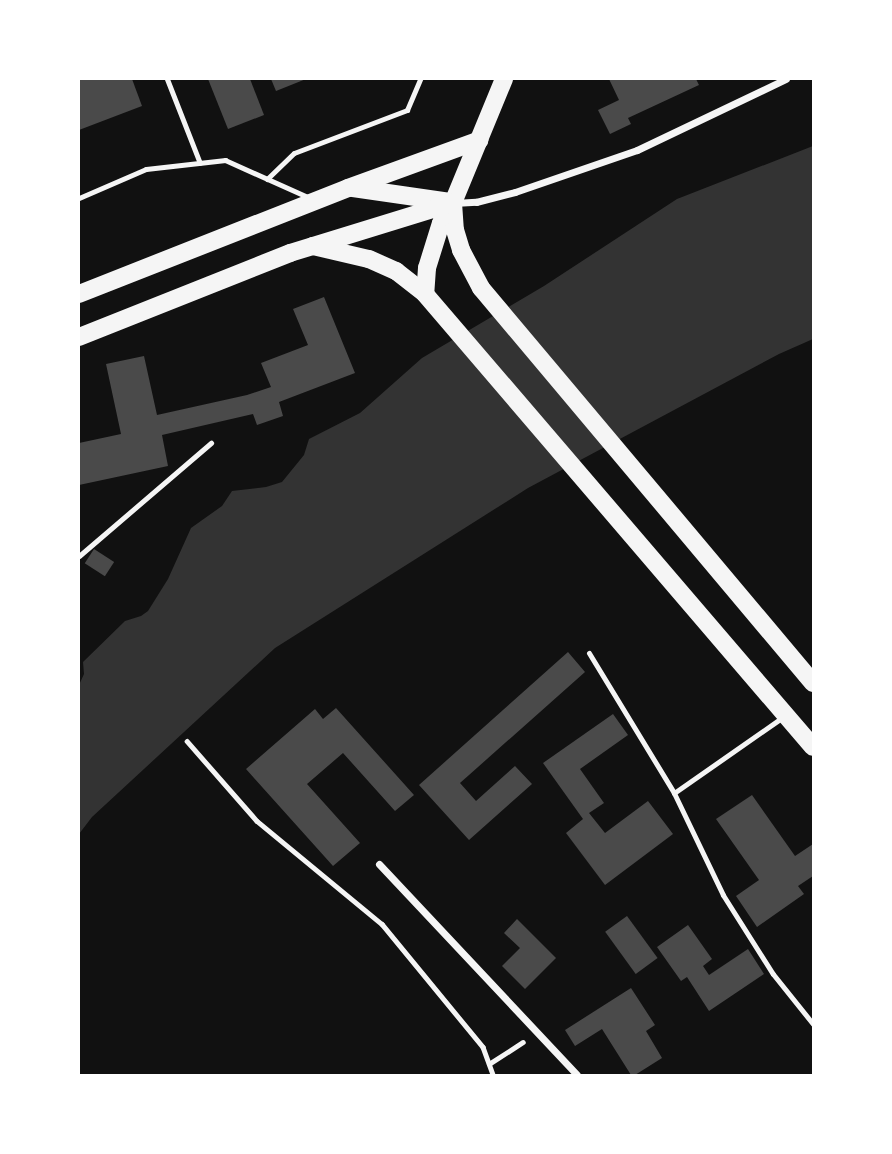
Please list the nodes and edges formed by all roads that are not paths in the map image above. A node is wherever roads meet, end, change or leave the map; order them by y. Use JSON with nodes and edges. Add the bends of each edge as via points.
{"nodes":[{"id":1,"x":167,"y":79,"type":"edge"},
{"id":2,"x":420,"y":79,"type":"edge"},
{"id":3,"x":504,"y":79,"type":"edge"},
{"id":4,"x":786,"y":79,"type":"edge"},
{"id":5,"x":480,"y":140,"type":"junction"},
{"id":6,"x":200,"y":163,"type":"junction"},
{"id":7,"x":267,"y":179,"type":"junction"},
{"id":8,"x":348,"y":188,"type":"junction"},
{"id":9,"x":79,"y":198,"type":"edge"},
{"id":10,"x":316,"y":201,"type":"junction"},
{"id":11,"x":453,"y":203,"type":"junction"},
{"id":12,"x":313,"y":246,"type":"junction"},
{"id":13,"x":79,"y":294,"type":"edge"},
{"id":14,"x":425,"y":294,"type":"junction"},
{"id":15,"x":79,"y":337,"type":"edge"},
{"id":16,"x":211,"y":443,"type":"dead end"},
{"id":17,"x":79,"y":556,"type":"edge"},
{"id":18,"x":589,"y":653,"type":"dead end"},
{"id":19,"x":813,"y":682,"type":"edge"},
{"id":20,"x":786,"y":715,"type":"junction"},
{"id":21,"x":813,"y":747,"type":"edge"},
{"id":22,"x":674,"y":793,"type":"junction"},
{"id":23,"x":379,"y":864,"type":"dead end"},
{"id":24,"x":813,"y":1024,"type":"edge"},
{"id":25,"x":577,"y":1075,"type":"edge"}],
"edges":[{"from":1,"to":6,"type":"lane"},
{"from":2,"to":7,"type":"lane","via":[[407,110],[294,153]]},
{"from":3,"to":5,"type":"main road"},
{"from":4,"to":11,"type":"street","via":[[637,150],[516,192]]},
{"from":5,"to":8,"type":"main road"},
{"from":5,"to":11,"type":"main road"},
{"from":6,"to":7,"type":"lane","via":[[225,160]]},
{"from":6,"to":9,"type":"lane","via":[[146,169]]},
{"from":7,"to":10,"type":"lane"},
{"from":8,"to":10,"type":"main road"},
{"from":8,"to":11,"type":"main road"},
{"from":10,"to":13,"type":"main road"},
{"from":11,"to":12,"type":"main road"},
{"from":11,"to":14,"type":"main road","via":[[432,248]]},
{"from":11,"to":19,"type":"main road","via":[[461,250],[481,288]]},
{"from":12,"to":14,"type":"main road","via":[[369,259],[396,271]]},
{"from":12,"to":15,"type":"main road"},
{"from":14,"to":20,"type":"main road"},
{"from":16,"to":17,"type":"lane"},
{"from":18,"to":22,"type":"lane"},
{"from":20,"to":21,"type":"main road"},
{"from":20,"to":22,"type":"lane"},
{"from":22,"to":24,"type":"lane","via":[[723,895],[773,974]]},
{"from":23,"to":25,"type":"street"}]}
